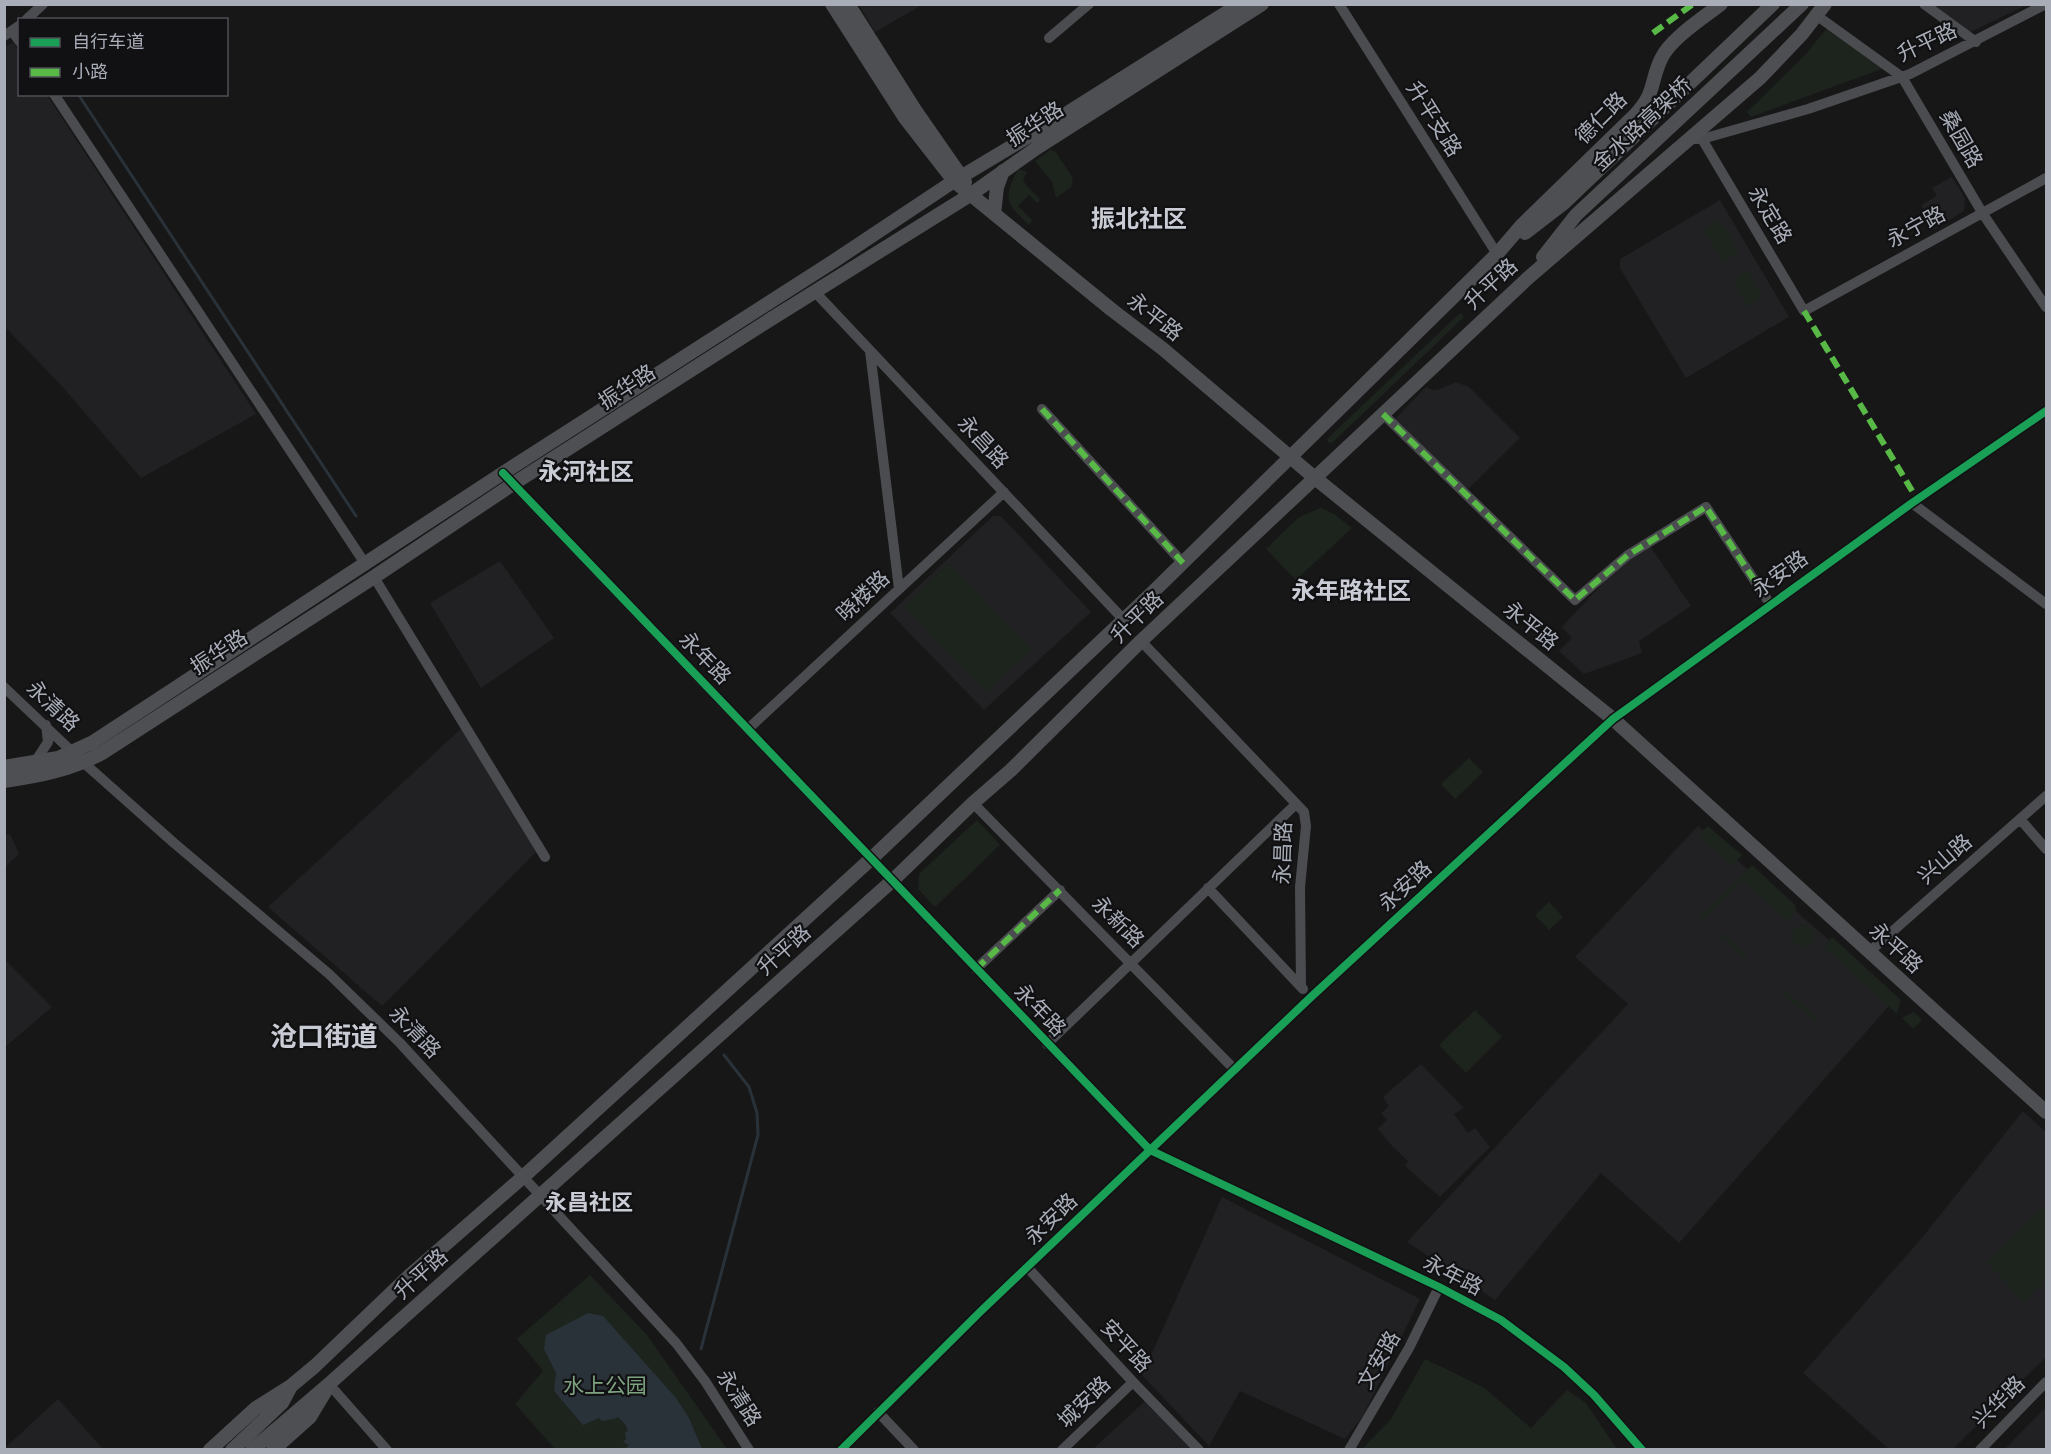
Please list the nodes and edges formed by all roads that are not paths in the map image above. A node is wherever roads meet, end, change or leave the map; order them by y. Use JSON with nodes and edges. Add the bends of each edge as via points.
{"nodes":[{"id":1,"x":43,"y":4,"type":"edge"},
{"id":2,"x":832,"y":4,"type":"edge"},
{"id":3,"x":848,"y":4,"type":"edge"},
{"id":4,"x":1089,"y":4,"type":"edge"},
{"id":5,"x":1240,"y":4,"type":"edge"},
{"id":6,"x":1262,"y":4,"type":"edge"},
{"id":7,"x":1339,"y":4,"type":"edge"},
{"id":8,"x":1721,"y":4,"type":"edge"},
{"id":9,"x":1773,"y":4,"type":"edge"},
{"id":10,"x":1802,"y":4,"type":"edge"},
{"id":11,"x":1924,"y":4,"type":"edge"},
{"id":12,"x":2046,"y":4,"type":"edge"},
{"id":13,"x":1820,"y":10,"type":"edge"},
{"id":14,"x":28,"y":18,"type":"edge"},
{"id":15,"x":1049,"y":38,"type":"dead end"},
{"id":16,"x":1976,"y":42,"type":"junction"},
{"id":17,"x":1902,"y":77,"type":"junction"},
{"id":18,"x":55,"y":96,"type":"edge"},
{"id":19,"x":1696,"y":139,"type":"junction"},
{"id":20,"x":1003,"y":171,"type":"junction"},
{"id":21,"x":958,"y":178,"type":"junction"},
{"id":22,"x":2046,"y":178,"type":"edge"},
{"id":23,"x":970,"y":195,"type":"junction"},
{"id":24,"x":994,"y":214,"type":"junction"},
{"id":25,"x":1983,"y":214,"type":"junction"},
{"id":26,"x":1497,"y":255,"type":"junction"},
{"id":27,"x":1521,"y":284,"type":"junction"},
{"id":28,"x":815,"y":292,"type":"junction"},
{"id":29,"x":2046,"y":307,"type":"edge"},
{"id":30,"x":1804,"y":310,"type":"joint"},
{"id":31,"x":870,"y":351,"type":"junction"},
{"id":32,"x":1042,"y":409,"type":"dead end"},
{"id":33,"x":2046,"y":411,"type":"edge"},
{"id":34,"x":1383,"y":414,"type":"junction"},
{"id":35,"x":1290,"y":457,"type":"junction"},
{"id":36,"x":502,"y":473,"type":"junction"},
{"id":37,"x":1315,"y":478,"type":"junction"},
{"id":38,"x":513,"y":484,"type":"junction"},
{"id":39,"x":1004,"y":492,"type":"junction"},
{"id":40,"x":1912,"y":503,"type":"junction"},
{"id":41,"x":1182,"y":563,"type":"junction"},
{"id":42,"x":366,"y":564,"type":"junction"},
{"id":43,"x":374,"y":577,"type":"junction"},
{"id":44,"x":899,"y":589,"type":"junction"},
{"id":45,"x":1770,"y":604,"type":"junction"},
{"id":46,"x":2046,"y":604,"type":"edge"},
{"id":47,"x":1123,"y":619,"type":"junction"},
{"id":48,"x":1141,"y":641,"type":"junction"},
{"id":49,"x":4,"y":687,"type":"edge"},
{"id":50,"x":1613,"y":719,"type":"junction"},
{"id":51,"x":46,"y":724,"type":"junction"},
{"id":52,"x":748,"y":729,"type":"junction"},
{"id":53,"x":74,"y":752,"type":"junction"},
{"id":54,"x":35,"y":762,"type":"junction"},
{"id":55,"x":84,"y":762,"type":"junction"},
{"id":56,"x":4,"y":767,"type":"edge"},
{"id":57,"x":4,"y":781,"type":"edge"},
{"id":58,"x":2046,"y":796,"type":"edge"},
{"id":59,"x":973,"y":803,"type":"junction"},
{"id":60,"x":1296,"y":804,"type":"junction"},
{"id":61,"x":2020,"y":819,"type":"junction"},
{"id":62,"x":2046,"y":849,"type":"edge"},
{"id":63,"x":544,"y":857,"type":"dead end"},
{"id":64,"x":872,"y":858,"type":"junction"},
{"id":65,"x":892,"y":881,"type":"junction"},
{"id":66,"x":1208,"y":888,"type":"junction"},
{"id":67,"x":1060,"y":890,"type":"junction"},
{"id":68,"x":1869,"y":952,"type":"junction"},
{"id":69,"x":1131,"y":963,"type":"junction"},
{"id":70,"x":976,"y":969,"type":"junction"},
{"id":71,"x":1301,"y":987,"type":"junction"},
{"id":72,"x":1311,"y":997,"type":"junction"},
{"id":73,"x":1047,"y":1044,"type":"junction"},
{"id":74,"x":1235,"y":1070,"type":"junction"},
{"id":75,"x":2046,"y":1112,"type":"edge"},
{"id":76,"x":1150,"y":1150,"type":"junction"},
{"id":77,"x":523,"y":1177,"type":"junction"},
{"id":78,"x":541,"y":1196,"type":"junction"},
{"id":79,"x":1027,"y":1267,"type":"junction"},
{"id":80,"x":1439,"y":1287,"type":"junction"},
{"id":81,"x":1132,"y":1382,"type":"junction"},
{"id":82,"x":2046,"y":1382,"type":"edge"},
{"id":83,"x":330,"y":1384,"type":"junction"},
{"id":84,"x":291,"y":1386,"type":"junction"},
{"id":85,"x":878,"y":1412,"type":"junction"},
{"id":86,"x":1069,"y":1447,"type":"edge"},
{"id":87,"x":210,"y":1449,"type":"edge"},
{"id":88,"x":232,"y":1449,"type":"edge"},
{"id":89,"x":252,"y":1449,"type":"edge"},
{"id":90,"x":273,"y":1449,"type":"edge"},
{"id":91,"x":387,"y":1449,"type":"edge"},
{"id":92,"x":749,"y":1449,"type":"edge"},
{"id":93,"x":841,"y":1449,"type":"edge"},
{"id":94,"x":914,"y":1449,"type":"edge"},
{"id":95,"x":1199,"y":1449,"type":"edge"},
{"id":96,"x":1349,"y":1449,"type":"edge"},
{"id":97,"x":1642,"y":1449,"type":"edge"},
{"id":98,"x":1980,"y":1449,"type":"edge"}],
"edges":[{"from":1,"to":14,"type":"street"},
{"from":2,"to":21,"type":"main road","name":"永平路","via":[[905,118]]},
{"from":3,"to":21,"type":"main road","name":"永平路"},
{"from":4,"to":15,"type":"street"},
{"from":5,"to":21,"type":"main road","name":"振华路"},
{"from":6,"to":20,"type":"main road","name":"振华路"},
{"from":7,"to":26,"type":"street","name":"升平支路"},
{"from":8,"to":26,"type":"main road","name":"德仁路","via":[[1665,52],[1644,106],[1521,226]]},
{"from":9,"to":26,"type":"main road","name":"金水路高架桥","via":[[1564,203]]},
{"from":10,"to":27,"type":"main road","name":"金水路高架桥","via":[[1576,215]]},
{"from":11,"to":16,"type":"street"},
{"from":12,"to":16,"type":"street","name":"升平路"},
{"from":13,"to":17,"type":"street","name":"桑园路"},
{"from":13,"to":19,"type":"main road","via":[[1760,78]]},
{"from":16,"to":17,"type":"street","name":"升平路"},
{"from":17,"to":19,"type":"street","name":"升平路","via":[[1808,109]]},
{"from":17,"to":25,"type":"street","name":"桑园路"},
{"from":18,"to":42,"type":"street"},
{"from":19,"to":27,"type":"main road","name":"升平路"},
{"from":19,"to":30,"type":"street","name":"永定路"},
{"from":20,"to":23,"type":"main road","name":"振华路"},
{"from":20,"to":24,"type":"main road"},
{"from":21,"to":23,"type":"main road","name":"永平路"},
{"from":21,"to":36,"type":"main road","name":"振华路"},
{"from":22,"to":25,"type":"street","name":"永宁路"},
{"from":23,"to":24,"type":"main road","name":"永平路"},
{"from":23,"to":28,"type":"main road","name":"振华路"},
{"from":24,"to":35,"type":"main road","name":"永平路"},
{"from":25,"to":29,"type":"street","name":"桑园路"},
{"from":25,"to":30,"type":"street","name":"永宁路"},
{"from":26,"to":35,"type":"main road","name":"升平路"},
{"from":27,"to":34,"type":"main road","name":"升平路"},
{"from":28,"to":31,"type":"street","name":"永昌路"},
{"from":28,"to":38,"type":"main road","name":"振华路"},
{"from":31,"to":39,"type":"street","name":"永昌路"},
{"from":31,"to":44,"type":"street"},
{"from":32,"to":41,"type":"street"},
{"from":33,"to":40,"type":"street","name":"永安路"},
{"from":34,"to":37,"type":"main road","name":"升平路"},
{"from":34,"to":45,"type":"street","via":[[1575,600],[1628,555],[1706,507]]},
{"from":35,"to":37,"type":"main road","name":"永平路"},
{"from":35,"to":41,"type":"main road","name":"升平路"},
{"from":36,"to":38,"type":"street","name":"永年路"},
{"from":36,"to":42,"type":"main road","name":"振华路"},
{"from":37,"to":48,"type":"main road","name":"升平路"},
{"from":37,"to":50,"type":"main road","name":"永平路"},
{"from":38,"to":43,"type":"main road","name":"振华路"},
{"from":38,"to":52,"type":"street","name":"永年路"},
{"from":39,"to":44,"type":"street","name":"晓楼路"},
{"from":39,"to":47,"type":"street","name":"永昌路"},
{"from":40,"to":45,"type":"street","name":"永安路"},
{"from":40,"to":46,"type":"street"},
{"from":41,"to":47,"type":"main road","name":"升平路"},
{"from":42,"to":53,"type":"main road","name":"振华路"},
{"from":43,"to":55,"type":"main road","name":"振华路"},
{"from":43,"to":63,"type":"street"},
{"from":44,"to":52,"type":"street","name":"晓楼路"},
{"from":45,"to":50,"type":"street","name":"永安路"},
{"from":47,"to":64,"type":"main road","name":"升平路"},
{"from":48,"to":59,"type":"main road","name":"升平路"},
{"from":48,"to":60,"type":"street","name":"永昌路"},
{"from":49,"to":51,"type":"street","name":"永清路"},
{"from":50,"to":68,"type":"main road","name":"永平路"},
{"from":50,"to":72,"type":"street","name":"永安路"},
{"from":51,"to":53,"type":"street","name":"永清路"},
{"from":51,"to":54,"type":"street","via":[[48,742]]},
{"from":52,"to":64,"type":"street","name":"永年路"},
{"from":53,"to":54,"type":"main road","name":"振华路"},
{"from":53,"to":55,"type":"street","name":"永清路"},
{"from":54,"to":56,"type":"main road","name":"振华路"},
{"from":55,"to":57,"type":"main road","name":"振华路","via":[[64,770]]},
{"from":55,"to":77,"type":"street","name":"永清路","via":[[329,974],[400,1043]]},
{"from":58,"to":61,"type":"street","name":"兴山路"},
{"from":59,"to":65,"type":"main road","name":"升平路"},
{"from":59,"to":67,"type":"street","name":"永新路"},
{"from":60,"to":66,"type":"street"},
{"from":60,"to":71,"type":"street","name":"永昌路","via":[[1304,812],[1306,826],[1300,887]]},
{"from":61,"to":62,"type":"street"},
{"from":61,"to":68,"type":"street","name":"兴山路"},
{"from":64,"to":65,"type":"street","name":"永年路"},
{"from":64,"to":77,"type":"main road","name":"升平路"},
{"from":65,"to":70,"type":"street","name":"永年路"},
{"from":65,"to":78,"type":"main road","name":"升平路"},
{"from":66,"to":69,"type":"street"},
{"from":66,"to":71,"type":"street"},
{"from":67,"to":69,"type":"street","name":"永新路"},
{"from":67,"to":70,"type":"street"},
{"from":68,"to":75,"type":"main road","name":"永平路"},
{"from":69,"to":73,"type":"street"},
{"from":69,"to":74,"type":"street","name":"永新路"},
{"from":70,"to":73,"type":"street","name":"永年路"},
{"from":71,"to":72,"type":"street"},
{"from":72,"to":74,"type":"street","name":"永安路"},
{"from":73,"to":76,"type":"street","name":"永年路"},
{"from":74,"to":76,"type":"street","name":"永安路"},
{"from":76,"to":79,"type":"street","name":"永安路"},
{"from":76,"to":80,"type":"street","name":"永年路"},
{"from":77,"to":78,"type":"street","name":"永清路"},
{"from":77,"to":84,"type":"main road","name":"升平路"},
{"from":78,"to":83,"type":"main road","name":"升平路"},
{"from":78,"to":92,"type":"street","name":"永清路","via":[[676,1343]]},
{"from":79,"to":81,"type":"street","name":"安平路"},
{"from":79,"to":85,"type":"street","name":"永安路"},
{"from":80,"to":96,"type":"street","name":"文安路","via":[[1409,1348]]},
{"from":80,"to":97,"type":"street","name":"永年路","via":[[1530,1340],[1594,1395]]},
{"from":81,"to":86,"type":"street","name":"城安路"},
{"from":81,"to":95,"type":"street","name":"安平路"},
{"from":82,"to":98,"type":"street","name":"兴华路"},
{"from":83,"to":89,"type":"main road","name":"升平路"},
{"from":83,"to":90,"type":"main road","via":[[310,1417]]},
{"from":83,"to":91,"type":"street"},
{"from":84,"to":87,"type":"main road","via":[[256,1408]]},
{"from":84,"to":88,"type":"main road","via":[[282,1403]]},
{"from":85,"to":93,"type":"street","name":"永安路"},
{"from":85,"to":94,"type":"street"}]}
